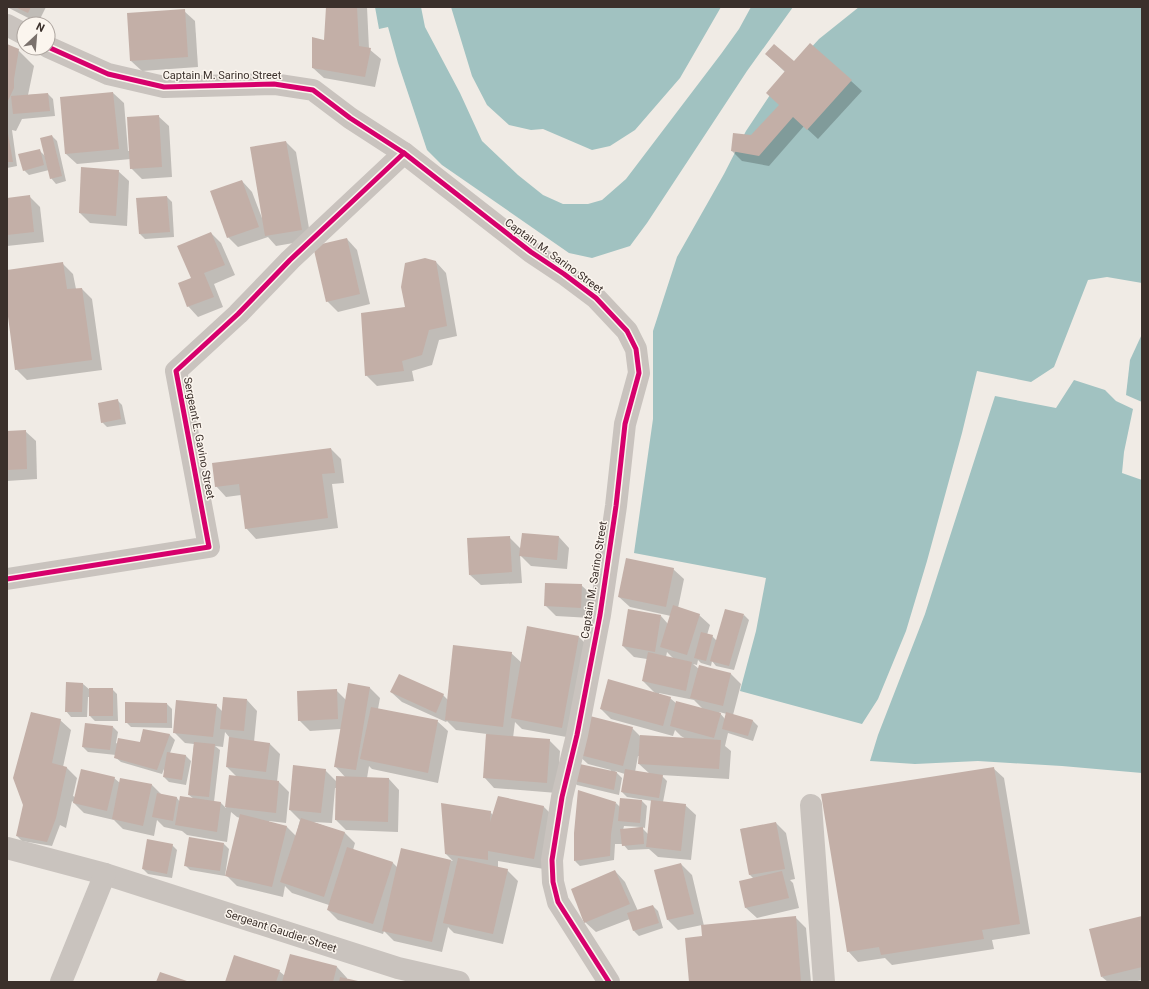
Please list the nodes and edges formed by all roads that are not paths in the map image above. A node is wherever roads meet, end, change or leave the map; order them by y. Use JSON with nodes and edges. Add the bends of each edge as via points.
{"nodes":[{"id":1,"x":7,"y":25,"type":"edge"},
{"id":2,"x":16,"y":30,"type":"edge"},
{"id":3,"x":56,"y":51,"type":"edge"},
{"id":4,"x":404,"y":153,"type":"junction"},
{"id":5,"x":7,"y":579,"type":"edge"},
{"id":6,"x":811,"y":805,"type":"dead end"},
{"id":7,"x":7,"y":848,"type":"edge"},
{"id":8,"x":105,"y":874,"type":"junction"},
{"id":9,"x":60,"y":982,"type":"edge"},
{"id":10,"x":459,"y":982,"type":"edge"},
{"id":11,"x":609,"y":982,"type":"edge"},
{"id":12,"x":824,"y":982,"type":"edge"}],
"edges":[{"from":1,"to":2,"type":"street"},
{"from":3,"to":4,"type":"street","name":"Captain M. Sarino Street","via":[[108,74],[164,86],[274,84],[313,90]]},
{"from":4,"to":5,"type":"street","name":"Sergeant E. Gavino Street","via":[[176,371],[209,547]]},
{"from":4,"to":11,"type":"street","name":"Captain M. Sarino Street","via":[[531,252],[596,298],[627,331],[636,350],[639,373],[625,424],[600,615],[577,735],[562,797],[552,860],[553,882],[558,902]]},
{"from":6,"to":12,"type":"street"},
{"from":7,"to":8,"type":"street","name":"Sergeant Gaudier Street"},
{"from":8,"to":9,"type":"street"},
{"from":8,"to":10,"type":"street","name":"Sergeant Gaudier Street","via":[[398,968]]}]}
